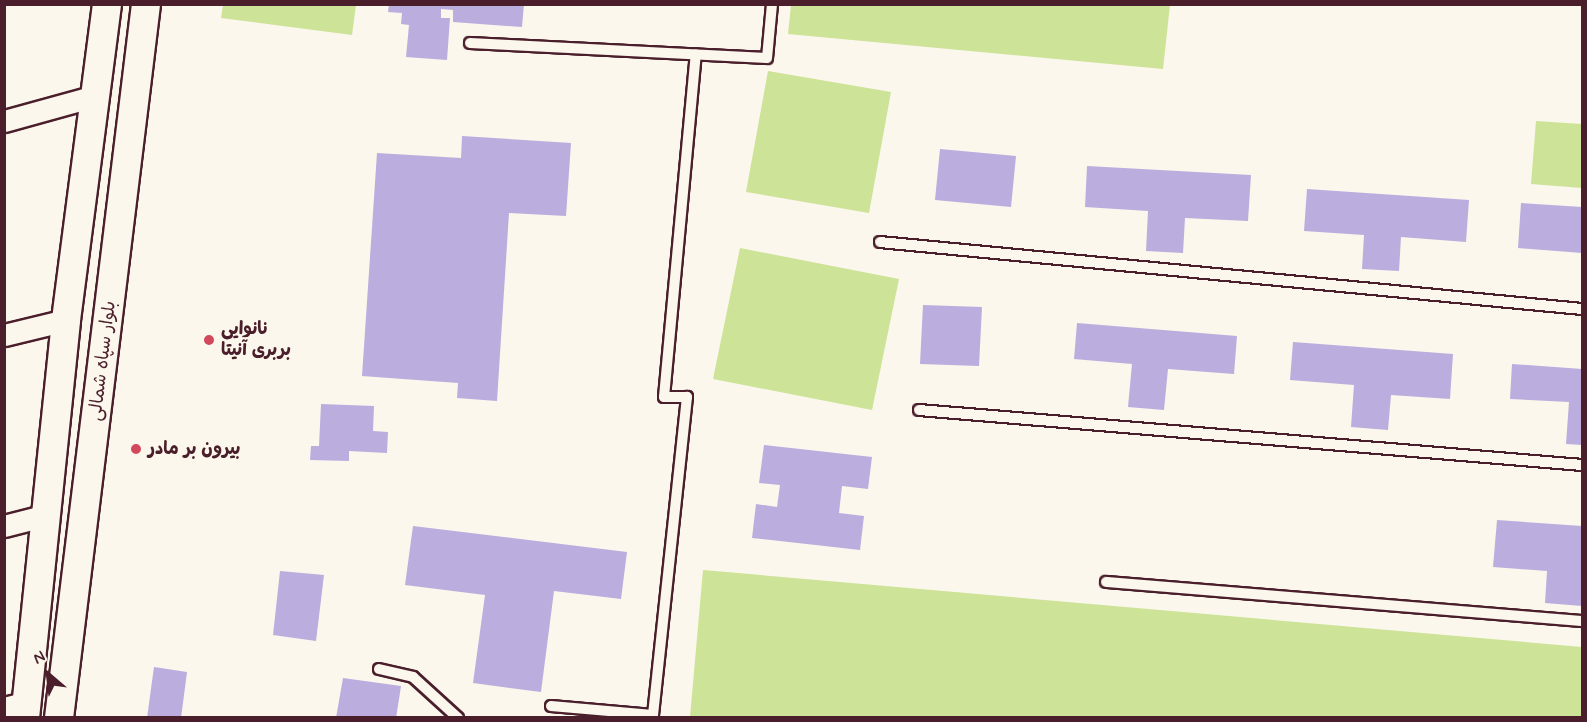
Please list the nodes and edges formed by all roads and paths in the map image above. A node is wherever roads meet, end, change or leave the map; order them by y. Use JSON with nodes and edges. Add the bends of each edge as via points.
{"nodes":[{"id":1,"x":107,"y":4,"type":"edge"},
{"id":2,"x":146,"y":4,"type":"edge"},
{"id":3,"x":772,"y":4,"type":"edge"},
{"id":4,"x":470,"y":43,"type":"dead end"},
{"id":5,"x":696,"y":54,"type":"junction"},
{"id":6,"x":95,"y":96,"type":"junction"},
{"id":7,"x":4,"y":121,"type":"edge"},
{"id":8,"x":880,"y":242,"type":"dead end"},
{"id":9,"x":1582,"y":309,"type":"edge"},
{"id":10,"x":66,"y":320,"type":"junction"},
{"id":11,"x":4,"y":335,"type":"edge"},
{"id":12,"x":919,"y":410,"type":"dead end"},
{"id":13,"x":55,"y":432,"type":"junction"},
{"id":14,"x":94,"y":436,"type":"junction"},
{"id":15,"x":1582,"y":465,"type":"edge"},
{"id":16,"x":47,"y":515,"type":"junction"},
{"id":17,"x":4,"y":525,"type":"edge"},
{"id":18,"x":1106,"y":582,"type":"dead end"},
{"id":19,"x":1582,"y":621,"type":"edge"},
{"id":20,"x":379,"y":669,"type":"dead end"},
{"id":21,"x":551,"y":706,"type":"dead end"},
{"id":22,"x":19,"y":709,"type":"edge"},
{"id":23,"x":59,"y":717,"type":"edge"},
{"id":24,"x":458,"y":717,"type":"edge"}],
"edges":[{"from":1,"to":6,"type":"main road"},
{"from":2,"to":14,"type":"main road","name":"بلوار سپاه شمالی"},
{"from":3,"to":5,"type":"lane","via":[[767,58]]},
{"from":4,"to":5,"type":"lane"},
{"from":5,"to":21,"type":"lane","via":[[664,397],[687,397],[654,715]]},
{"from":6,"to":7,"type":"street"},
{"from":6,"to":10,"type":"main road"},
{"from":8,"to":9,"type":"lane"},
{"from":10,"to":11,"type":"street"},
{"from":10,"to":13,"type":"main road"},
{"from":12,"to":15,"type":"lane"},
{"from":13,"to":14,"type":"main road"},
{"from":13,"to":16,"type":"main road"},
{"from":14,"to":23,"type":"main road","name":"بلوار سپاه شمالی"},
{"from":16,"to":17,"type":"street"},
{"from":16,"to":22,"type":"main road"},
{"from":18,"to":19,"type":"lane"},
{"from":20,"to":24,"type":"lane","via":[[413,677]]}]}
